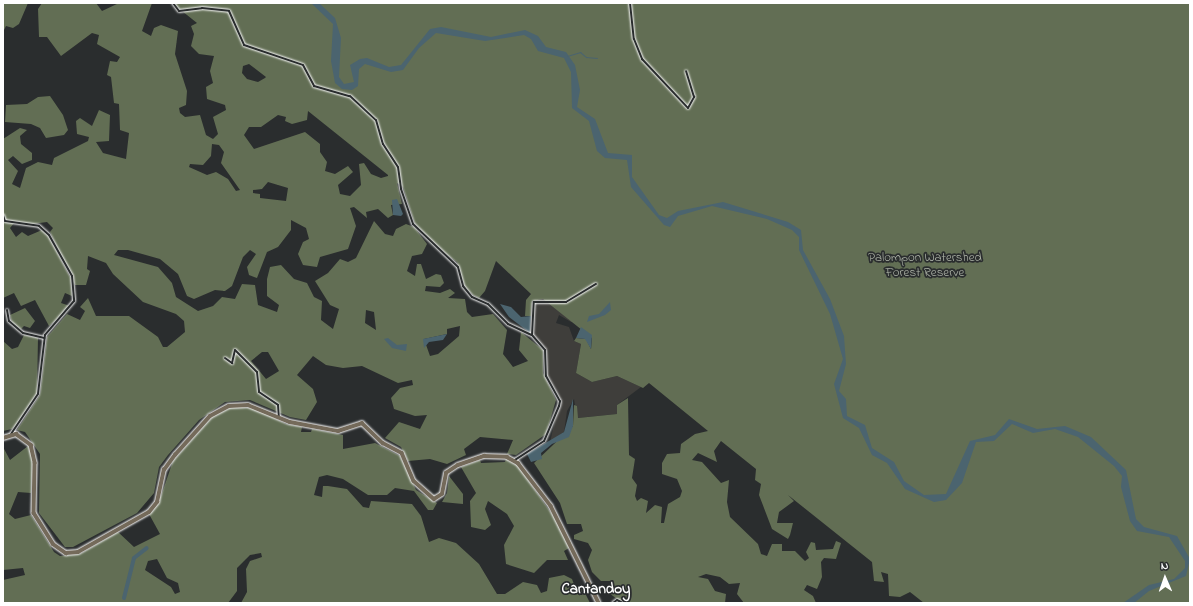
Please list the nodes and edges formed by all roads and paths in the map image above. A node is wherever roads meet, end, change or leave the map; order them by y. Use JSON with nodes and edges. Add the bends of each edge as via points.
{"nodes":[{"id":1,"x":173,"y":3,"type":"edge"},
{"id":2,"x":630,"y":3,"type":"edge"},
{"id":3,"x":686,"y":72,"type":"dead end"},
{"id":4,"x":3,"y":215,"type":"edge"},
{"id":5,"x":596,"y":284,"type":"dead end"},
{"id":6,"x":7,"y":310,"type":"dead end"},
{"id":7,"x":532,"y":336,"type":"junction"},
{"id":8,"x":44,"y":338,"type":"junction"},
{"id":9,"x":225,"y":358,"type":"dead end"},
{"id":10,"x":279,"y":419,"type":"junction"},
{"id":11,"x":11,"y":434,"type":"junction"},
{"id":12,"x":3,"y":438,"type":"edge"},
{"id":13,"x":515,"y":460,"type":"junction"},
{"id":14,"x":599,"y":603,"type":"edge"},
{"id":15,"x":614,"y":603,"type":"edge"},
{"id":16,"x":623,"y":603,"type":"edge"}],
"edges":[{"from":1,"to":7,"type":"street","via":[[179,11],[202,8],[229,10],[244,45],[303,64],[314,86],[350,96],[376,120],[382,144],[398,167],[401,189],[413,224],[458,267],[463,286],[472,297],[488,304],[508,324]]},
{"from":2,"to":3,"type":"street","via":[[634,39],[642,59],[688,108],[694,97]]},
{"from":4,"to":8,"type":"street","via":[[5,221],[44,229],[72,276],[73,306],[56,320]]},
{"from":5,"to":7,"type":"street","via":[[566,302],[534,302]]},
{"from":6,"to":8,"type":"street","via":[[10,323],[23,333]]},
{"from":7,"to":13,"type":"street","via":[[545,350],[546,376],[560,401],[548,435]]},
{"from":8,"to":11,"type":"street","via":[[38,394]]},
{"from":9,"to":10,"type":"street","via":[[232,363],[236,350],[257,372],[259,392],[278,405]]},
{"from":10,"to":11,"type":"highway","via":[[248,405],[221,409],[170,461],[156,502],[149,512],[73,553],[56,548],[37,519],[32,505],[34,452],[27,439]]},
{"from":10,"to":13,"type":"highway","via":[[338,431],[362,423],[383,443],[402,453],[414,481],[434,499],[442,494],[446,473],[468,460],[496,455]]},
{"from":11,"to":12,"type":"highway"},
{"from":13,"to":14,"type":"highway","via":[[551,506]]},
{"from":15,"to":16,"type":"street","via":[[617,600]]}]}
